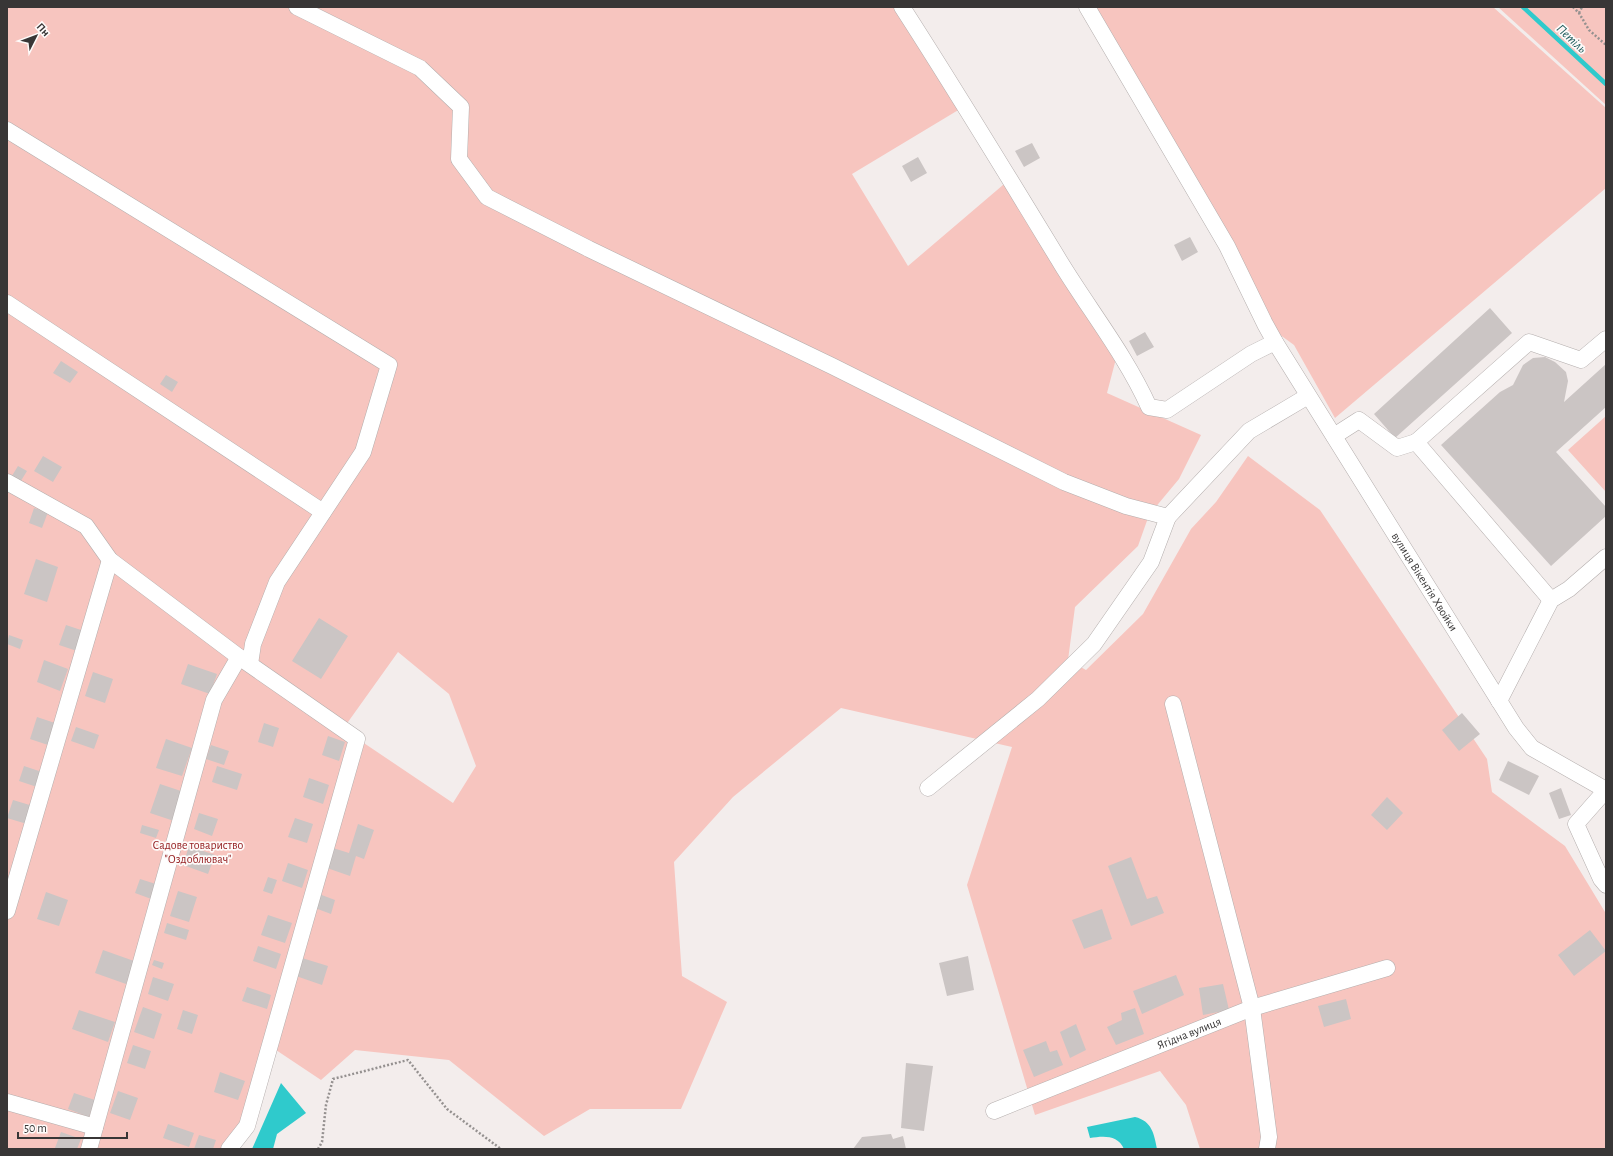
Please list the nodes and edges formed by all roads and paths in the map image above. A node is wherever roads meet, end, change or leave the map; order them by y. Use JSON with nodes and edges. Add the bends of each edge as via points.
{"nodes":[{"id":1,"x":297,"y":7,"type":"edge"},
{"id":2,"x":902,"y":7,"type":"edge"},
{"id":3,"x":1087,"y":7,"type":"edge"},
{"id":4,"x":1573,"y":7,"type":"edge"},
{"id":5,"x":1582,"y":7,"type":"edge"},
{"id":6,"x":1579,"y":13,"type":"junction"},
{"id":7,"x":1606,"y":45,"type":"edge"},
{"id":8,"x":7,"y":130,"type":"edge"},
{"id":9,"x":7,"y":303,"type":"edge"},
{"id":10,"x":1606,"y":339,"type":"edge"},
{"id":11,"x":1275,"y":342,"type":"junction"},
{"id":12,"x":1308,"y":396,"type":"junction"},
{"id":13,"x":1334,"y":436,"type":"junction"},
{"id":14,"x":1416,"y":442,"type":"junction"},
{"id":15,"x":7,"y":482,"type":"edge"},
{"id":16,"x":323,"y":512,"type":"junction"},
{"id":17,"x":1168,"y":517,"type":"junction"},
{"id":18,"x":1606,"y":557,"type":"edge"},
{"id":19,"x":110,"y":560,"type":"junction"},
{"id":20,"x":1551,"y":600,"type":"junction"},
{"id":21,"x":244,"y":661,"type":"junction"},
{"id":22,"x":1499,"y":701,"type":"junction"},
{"id":23,"x":1173,"y":704,"type":"dead end"},
{"id":24,"x":928,"y":788,"type":"dead end"},
{"id":25,"x":1606,"y":790,"type":"edge"},
{"id":26,"x":1606,"y":885,"type":"edge"},
{"id":27,"x":7,"y":911,"type":"edge"},
{"id":28,"x":1387,"y":968,"type":"dead end"},
{"id":29,"x":1252,"y":1008,"type":"junction"},
{"id":30,"x":7,"y":1102,"type":"edge"},
{"id":31,"x":994,"y":1111,"type":"dead end"},
{"id":32,"x":95,"y":1127,"type":"junction"},
{"id":33,"x":89,"y":1149,"type":"edge"},
{"id":34,"x":229,"y":1149,"type":"edge"},
{"id":35,"x":318,"y":1149,"type":"edge"},
{"id":36,"x":501,"y":1149,"type":"edge"},
{"id":37,"x":1267,"y":1149,"type":"edge"}],
"edges":[{"from":1,"to":17,"type":"street","via":[[420,68],[461,107],[459,159],[487,197],[1064,482],[1126,506]]},
{"from":2,"to":11,"type":"street","via":[[1138,382],[1149,407],[1167,410],[1251,354]]},
{"from":3,"to":11,"type":"street","name":"вулиця Вікентія Хвойки","via":[[1228,246]]},
{"from":4,"to":6,"type":"path"},
{"from":5,"to":6,"type":"path"},
{"from":6,"to":7,"type":"path","via":[[1589,30]]},
{"from":8,"to":16,"type":"street","via":[[389,365],[363,452]]},
{"from":9,"to":16,"type":"street"},
{"from":10,"to":14,"type":"street","via":[[1581,360],[1529,342]]},
{"from":11,"to":12,"type":"street","name":"вулиця Вікентія Хвойки"},
{"from":12,"to":13,"type":"street","name":"вулиця Вікентія Хвойки"},
{"from":12,"to":17,"type":"street","via":[[1249,431]]},
{"from":13,"to":14,"type":"street","via":[[1359,420],[1397,448]]},
{"from":13,"to":22,"type":"street","name":"вулиця Вікентія Хвойки"},
{"from":14,"to":20,"type":"street"},
{"from":15,"to":19,"type":"street","via":[[86,526]]},
{"from":16,"to":21,"type":"street","via":[[277,582]]},
{"from":17,"to":24,"type":"street","via":[[1150,562],[1094,644],[1038,699]]},
{"from":18,"to":20,"type":"street","via":[[1569,590]]},
{"from":19,"to":21,"type":"street"},
{"from":19,"to":27,"type":"street"},
{"from":20,"to":22,"type":"street"},
{"from":21,"to":32,"type":"street","via":[[214,700]]},
{"from":21,"to":34,"type":"street","via":[[357,739],[247,1126]]},
{"from":22,"to":25,"type":"street","name":"вулиця Вікентія Хвойки","via":[[1532,748]]},
{"from":23,"to":29,"type":"street"},
{"from":25,"to":26,"type":"street","via":[[1576,824]]},
{"from":28,"to":29,"type":"street","name":"Ягідна вулиця"},
{"from":29,"to":31,"type":"street","name":"Ягідна вулиця"},
{"from":29,"to":37,"type":"street","via":[[1269,1137]]},
{"from":30,"to":32,"type":"street"},
{"from":32,"to":33,"type":"street"},
{"from":35,"to":36,"type":"path","via":[[322,1142],[326,1105],[333,1079],[408,1060],[447,1109]]}]}
